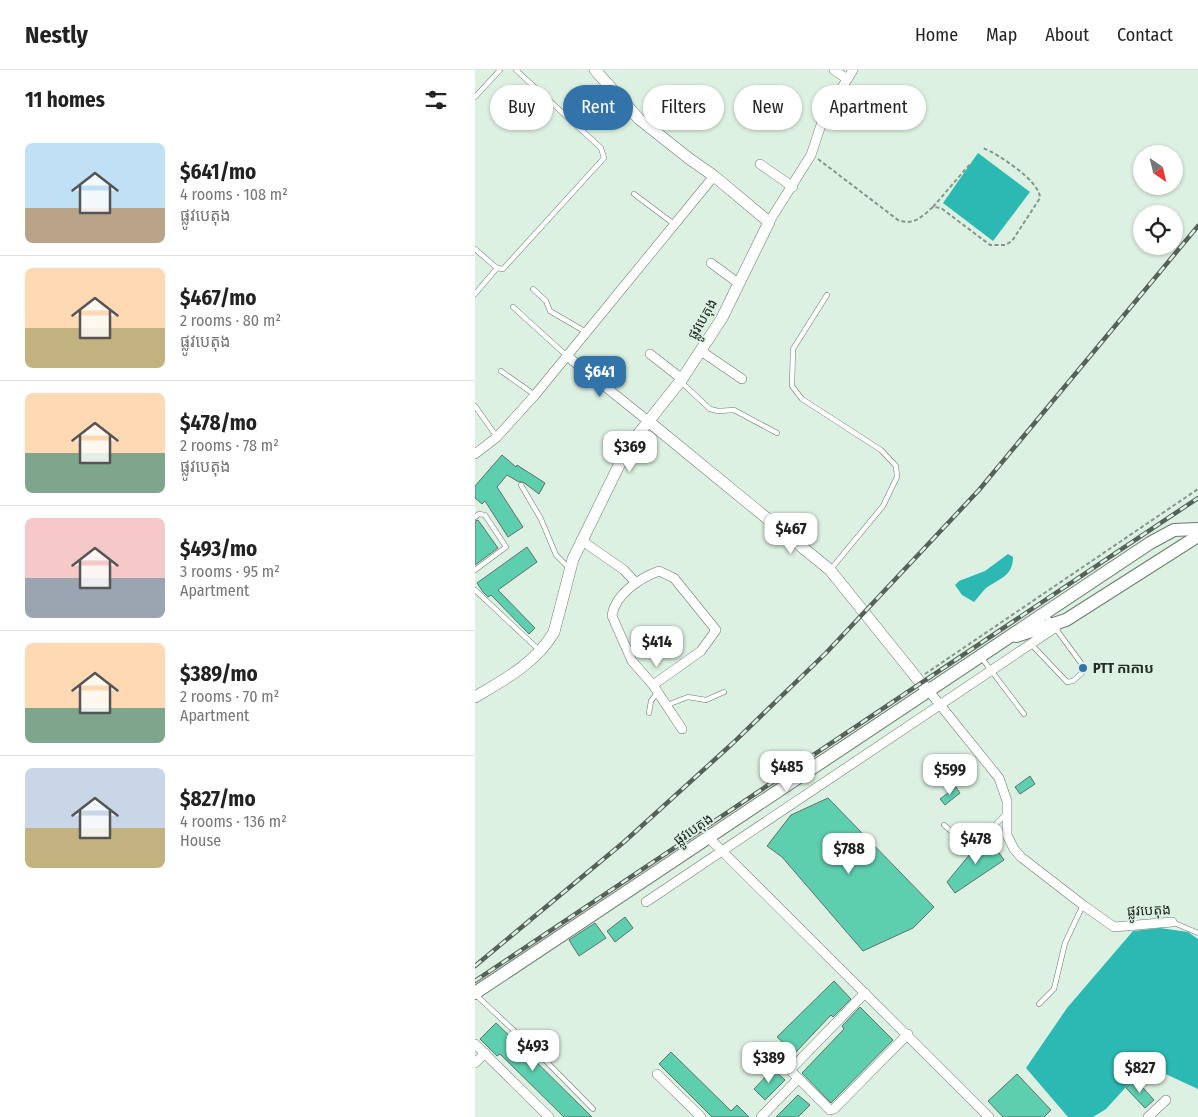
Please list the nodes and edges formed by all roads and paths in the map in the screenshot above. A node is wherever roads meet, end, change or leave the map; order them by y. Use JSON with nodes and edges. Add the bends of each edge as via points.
{"nodes":[{"id":1,"x":500,"y":70,"type":"edge"},
{"id":2,"x":516,"y":70,"type":"edge"},
{"id":3,"x":595,"y":70,"type":"edge"},
{"id":4,"x":834,"y":70,"type":"edge"},
{"id":5,"x":853,"y":70,"type":"edge"},
{"id":6,"x":847,"y":79,"type":"junction"},
{"id":7,"x":475,"y":97,"type":"edge"},
{"id":8,"x":983,"y":148,"type":"dead end"},
{"id":9,"x":811,"y":155,"type":"junction"},
{"id":10,"x":760,"y":164,"type":"dead end"},
{"id":11,"x":970,"y":164,"type":"dead end"},
{"id":12,"x":714,"y":176,"type":"junction"},
{"id":13,"x":793,"y":187,"type":"junction"},
{"id":14,"x":634,"y":194,"type":"dead end"},
{"id":15,"x":933,"y":207,"type":"junction"},
{"id":16,"x":769,"y":222,"type":"junction"},
{"id":17,"x":674,"y":224,"type":"junction"},
{"id":18,"x":475,"y":250,"type":"edge"},
{"id":19,"x":711,"y":263,"type":"dead end"},
{"id":20,"x":497,"y":268,"type":"junction"},
{"id":21,"x":738,"y":283,"type":"junction"},
{"id":22,"x":533,"y":289,"type":"dead end"},
{"id":23,"x":475,"y":294,"type":"edge"},
{"id":24,"x":827,"y":295,"type":"dead end"},
{"id":25,"x":513,"y":307,"type":"dead end"},
{"id":26,"x":586,"y":332,"type":"junction"},
{"id":27,"x":701,"y":351,"type":"junction"},
{"id":28,"x":650,"y":354,"type":"dead end"},
{"id":29,"x":567,"y":356,"type":"junction"},
{"id":30,"x":501,"y":371,"type":"dead end"},
{"id":31,"x":742,"y":379,"type":"dead end"},
{"id":32,"x":681,"y":380,"type":"junction"},
{"id":33,"x":535,"y":395,"type":"junction"},
{"id":34,"x":475,"y":406,"type":"edge"},
{"id":35,"x":648,"y":421,"type":"junction"},
{"id":36,"x":777,"y":433,"type":"dead end"},
{"id":37,"x":497,"y":437,"type":"junction"},
{"id":38,"x":475,"y":454,"type":"edge"},
{"id":39,"x":521,"y":485,"type":"dead end"},
{"id":40,"x":1198,"y":489,"type":"edge"},
{"id":41,"x":475,"y":517,"type":"edge"},
{"id":42,"x":1198,"y":529,"type":"edge"},
{"id":43,"x":1198,"y":536,"type":"edge"},
{"id":44,"x":581,"y":540,"type":"junction"},
{"id":45,"x":570,"y":569,"type":"junction"},
{"id":46,"x":475,"y":570,"type":"edge"},
{"id":47,"x":830,"y":570,"type":"junction"},
{"id":48,"x":636,"y":583,"type":"junction"},
{"id":49,"x":475,"y":590,"type":"edge"},
{"id":50,"x":1044,"y":613,"type":"junction"},
{"id":51,"x":1054,"y":626,"type":"junction"},
{"id":52,"x":1025,"y":635,"type":"junction"},
{"id":53,"x":540,"y":651,"type":"junction"},
{"id":54,"x":979,"y":655,"type":"junction"},
{"id":55,"x":991,"y":670,"type":"junction"},
{"id":56,"x":917,"y":679,"type":"junction"},
{"id":57,"x":656,"y":688,"type":"junction"},
{"id":58,"x":928,"y":690,"type":"junction"},
{"id":59,"x":723,"y":692,"type":"dead end"},
{"id":60,"x":475,"y":697,"type":"edge"},
{"id":61,"x":941,"y":704,"type":"junction"},
{"id":62,"x":667,"y":705,"type":"junction"},
{"id":63,"x":649,"y":713,"type":"dead end"},
{"id":64,"x":1024,"y":714,"type":"dead end"},
{"id":65,"x":682,"y":729,"type":"dead end"},
{"id":66,"x":1007,"y":813,"type":"junction"},
{"id":67,"x":944,"y":825,"type":"dead end"},
{"id":68,"x":708,"y":837,"type":"junction"},
{"id":69,"x":722,"y":851,"type":"junction"},
{"id":70,"x":647,"y":902,"type":"dead end"},
{"id":71,"x":1083,"y":906,"type":"junction"},
{"id":72,"x":1172,"y":922,"type":"joint"},
{"id":73,"x":1198,"y":933,"type":"edge"},
{"id":74,"x":475,"y":993,"type":"edge"},
{"id":75,"x":865,"y":993,"type":"junction"},
{"id":76,"x":1039,"y":1004,"type":"dead end"},
{"id":77,"x":907,"y":1034,"type":"junction"},
{"id":78,"x":475,"y":1044,"type":"edge"},
{"id":79,"x":485,"y":1053,"type":"junction"},
{"id":80,"x":475,"y":1063,"type":"edge"},
{"id":81,"x":657,"y":1074,"type":"dead end"},
{"id":82,"x":799,"y":1079,"type":"junction"},
{"id":83,"x":1166,"y":1100,"type":"dead end"},
{"id":84,"x":593,"y":1109,"type":"dead end"},
{"id":85,"x":549,"y":1117,"type":"edge"},
{"id":86,"x":701,"y":1117,"type":"edge"},
{"id":87,"x":761,"y":1117,"type":"edge"},
{"id":88,"x":989,"y":1117,"type":"edge"},
{"id":89,"x":1148,"y":1117,"type":"edge"}],
"edges":[{"from":1,"to":7,"type":"lane"},
{"from":2,"to":20,"type":"lane","via":[[601,148],[604,158],[506,266]]},
{"from":3,"to":12,"type":"street","via":[[639,119]]},
{"from":4,"to":6,"type":"street"},
{"from":5,"to":6,"type":"street"},
{"from":6,"to":9,"type":"street","via":[[824,116]]},
{"from":8,"to":15,"type":"path","via":[[1034,182],[1040,192],[1040,198],[1012,241],[1005,245],[990,245],[941,208]]},
{"from":9,"to":13,"type":"street"},
{"from":9,"to":15,"type":"path","via":[[907,224]]},
{"from":10,"to":13,"type":"street"},
{"from":11,"to":15,"type":"path"},
{"from":12,"to":16,"type":"street"},
{"from":12,"to":17,"type":"street"},
{"from":13,"to":16,"type":"street"},
{"from":14,"to":17,"type":"lane"},
{"from":16,"to":21,"type":"street","name":"ផ្លូវបេតុង"},
{"from":17,"to":26,"type":"street"},
{"from":18,"to":20,"type":"lane"},
{"from":19,"to":21,"type":"street"},
{"from":20,"to":23,"type":"lane"},
{"from":21,"to":27,"type":"street","name":"ផ្លូវបេតុង","via":[[722,318]]},
{"from":22,"to":26,"type":"lane","via":[[546,301],[550,312]]},
{"from":24,"to":47,"type":"lane","via":[[793,349],[792,386],[802,399],[881,450],[896,466],[897,477],[883,506]]},
{"from":25,"to":29,"type":"lane","name":"ផ្លូវបេតុង"},
{"from":26,"to":29,"type":"street"},
{"from":27,"to":31,"type":"street"},
{"from":27,"to":32,"type":"street","name":"ផ្លូវបេតុង"},
{"from":28,"to":32,"type":"street"},
{"from":29,"to":33,"type":"street"},
{"from":29,"to":35,"type":"street","name":"ផ្លូវបេតុង"},
{"from":30,"to":33,"type":"lane"},
{"from":32,"to":35,"type":"street","name":"ផ្លូវបេតុង"},
{"from":32,"to":36,"type":"lane","via":[[711,409],[734,410]]},
{"from":33,"to":37,"type":"street"},
{"from":34,"to":37,"type":"lane"},
{"from":35,"to":44,"type":"street","name":"ផ្លូវបេតុង","via":[[628,447]]},
{"from":35,"to":47,"type":"street","name":"ផ្លូវបេតុង"},
{"from":37,"to":38,"type":"street"},
{"from":39,"to":45,"type":"lane","via":[[541,519],[556,555]]},
{"from":40,"to":56,"type":"path"},
{"from":41,"to":46,"type":"lane","via":[[485,515],[506,547]]},
{"from":42,"to":50,"type":"main road","name":"ផ្លូវបេតុង","via":[[1174,530],[1163,535]]},
{"from":43,"to":51,"type":"main road","name":"ផ្លូវបេតុង"},
{"from":44,"to":45,"type":"street","name":"ផ្លូវបេតុង"},
{"from":44,"to":48,"type":"street"},
{"from":45,"to":53,"type":"street","name":"ផ្លូវបេតុង","via":[[554,632]]},
{"from":47,"to":56,"type":"street","name":"ផ្លូវបេតុង"},
{"from":48,"to":57,"type":"street","via":[[617,601],[612,616],[632,661]]},
{"from":48,"to":57,"type":"street","via":[[659,571],[674,578],[716,630],[701,651]]},
{"from":49,"to":53,"type":"lane"},
{"from":50,"to":51,"type":"lane"},
{"from":50,"to":52,"type":"main road","name":"ផ្លូវបេតុង"},
{"from":51,"to":52,"type":"main road","name":"ផ្លូវបេតុង"},
{"from":51,"to":52,"type":"lane","via":[[1083,668],[1073,681],[1067,682],[1062,678]]},
{"from":52,"to":54,"type":"main road","name":"ផ្លូវបេតុង","via":[[1000,642]]},
{"from":52,"to":55,"type":"street"},
{"from":53,"to":60,"type":"street","name":"ផ្លូវបេតុង","via":[[500,683]]},
{"from":54,"to":55,"type":"lane"},
{"from":54,"to":58,"type":"main road","name":"ផ្លូវបេតុង"},
{"from":55,"to":61,"type":"street"},
{"from":55,"to":64,"type":"lane"},
{"from":56,"to":58,"type":"street","name":"ផ្លូវបេតុង"},
{"from":57,"to":62,"type":"street"},
{"from":57,"to":63,"type":"lane"},
{"from":58,"to":61,"type":"street","name":"ផ្លូវបេតុង"},
{"from":58,"to":68,"type":"main road","name":"ផ្លូវបេតុង"},
{"from":59,"to":62,"type":"lane","via":[[706,700],[689,697]]},
{"from":61,"to":66,"type":"street","name":"ផ្លូវបេតុង","via":[[999,778],[1006,793]]},
{"from":61,"to":69,"type":"street"},
{"from":62,"to":65,"type":"street"},
{"from":66,"to":67,"type":"lane","via":[[969,842]]},
{"from":66,"to":71,"type":"street","name":"ផ្លូវបេតុង","via":[[1007,835],[1014,849]]},
{"from":68,"to":69,"type":"street"},
{"from":68,"to":74,"type":"main road","name":"ផ្លូវបេតុង"},
{"from":69,"to":70,"type":"street"},
{"from":69,"to":75,"type":"street"},
{"from":71,"to":72,"type":"street","name":"ផ្លូវបេតុង","via":[[1114,927]]},
{"from":71,"to":76,"type":"lane","via":[[1065,943],[1054,989]]},
{"from":72,"to":73,"type":"lane","name":"ផ្លូវបេតុង"},
{"from":74,"to":84,"type":"lane"},
{"from":75,"to":77,"type":"street"},
{"from":75,"to":82,"type":"street","via":[[791,1067]]},
{"from":77,"to":82,"type":"street","via":[[832,1111]]},
{"from":77,"to":88,"type":"street"},
{"from":78,"to":79,"type":"street"},
{"from":79,"to":80,"type":"street"},
{"from":79,"to":85,"type":"street"},
{"from":81,"to":86,"type":"street"},
{"from":82,"to":87,"type":"street"},
{"from":83,"to":89,"type":"street"}]}
